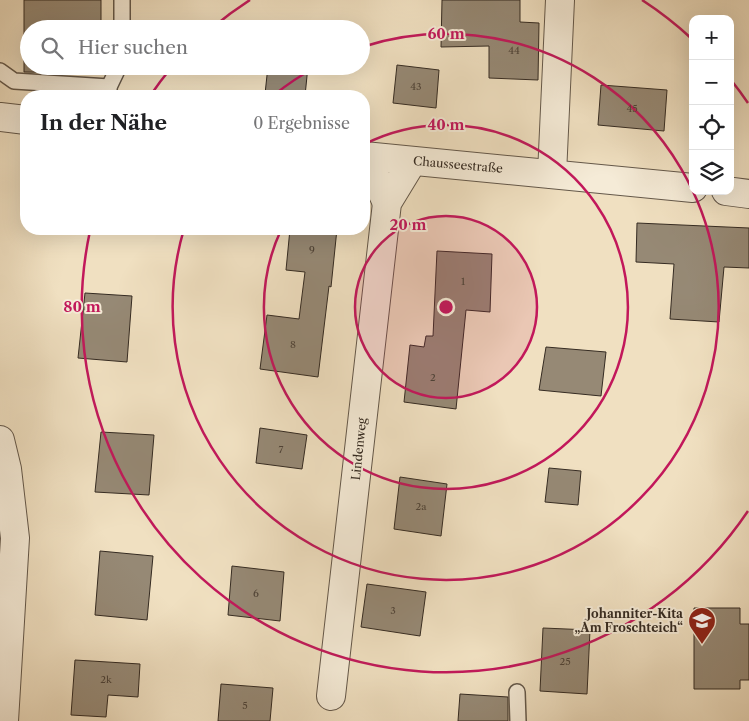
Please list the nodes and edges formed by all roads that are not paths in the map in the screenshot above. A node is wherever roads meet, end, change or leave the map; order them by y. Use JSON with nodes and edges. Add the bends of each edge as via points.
{"nodes":[{"id":1,"x":122,"y":0,"type":"edge"},
{"id":2,"x":560,"y":0,"type":"edge"},
{"id":3,"x":122,"y":20,"type":"edge"},
{"id":4,"x":0,"y":71,"type":"edge"},
{"id":5,"x":116,"y":75,"type":"edge"},
{"id":6,"x":90,"y":90,"type":"edge"},
{"id":7,"x":110,"y":90,"type":"edge"},
{"id":8,"x":0,"y":117,"type":"edge"},
{"id":9,"x":20,"y":119,"type":"edge"},
{"id":10,"x":370,"y":157,"type":"edge"},
{"id":11,"x":412,"y":162,"type":"junction"},
{"id":12,"x":370,"y":167,"type":"edge"},
{"id":13,"x":552,"y":174,"type":"junction"},
{"id":14,"x":689,"y":188,"type":"edge"},
{"id":15,"x":734,"y":192,"type":"edge"},
{"id":16,"x":749,"y":194,"type":"edge"},
{"id":17,"x":387,"y":203,"type":"junction"},
{"id":18,"x":0,"y":440,"type":"edge"},
{"id":19,"x":518,"y":692,"type":"dead end"},
{"id":20,"x":331,"y":696,"type":"dead end"},
{"id":21,"x":4,"y":721,"type":"edge"},
{"id":22,"x":518,"y":721,"type":"edge"}],
"edges":[{"from":1,"to":3,"type":"lane"},
{"from":2,"to":13,"type":"street"},
{"from":4,"to":6,"type":"lane","via":[[14,82]]},
{"from":5,"to":7,"type":"lane"},
{"from":8,"to":9,"type":"street"},
{"from":10,"to":11,"type":"street","name":"Chausseestraße"},
{"from":11,"to":13,"type":"street","name":"Chausseestraße"},
{"from":11,"to":17,"type":"street","name":"Lindenweg"},
{"from":12,"to":17,"type":"street"},
{"from":13,"to":14,"type":"street","name":"Chausseestraße"},
{"from":15,"to":16,"type":"street"},
{"from":17,"to":20,"type":"street","name":"Lindenweg"},
{"from":18,"to":21,"type":"street","via":[[7,469],[15,538]]},
{"from":19,"to":22,"type":"lane"}]}
